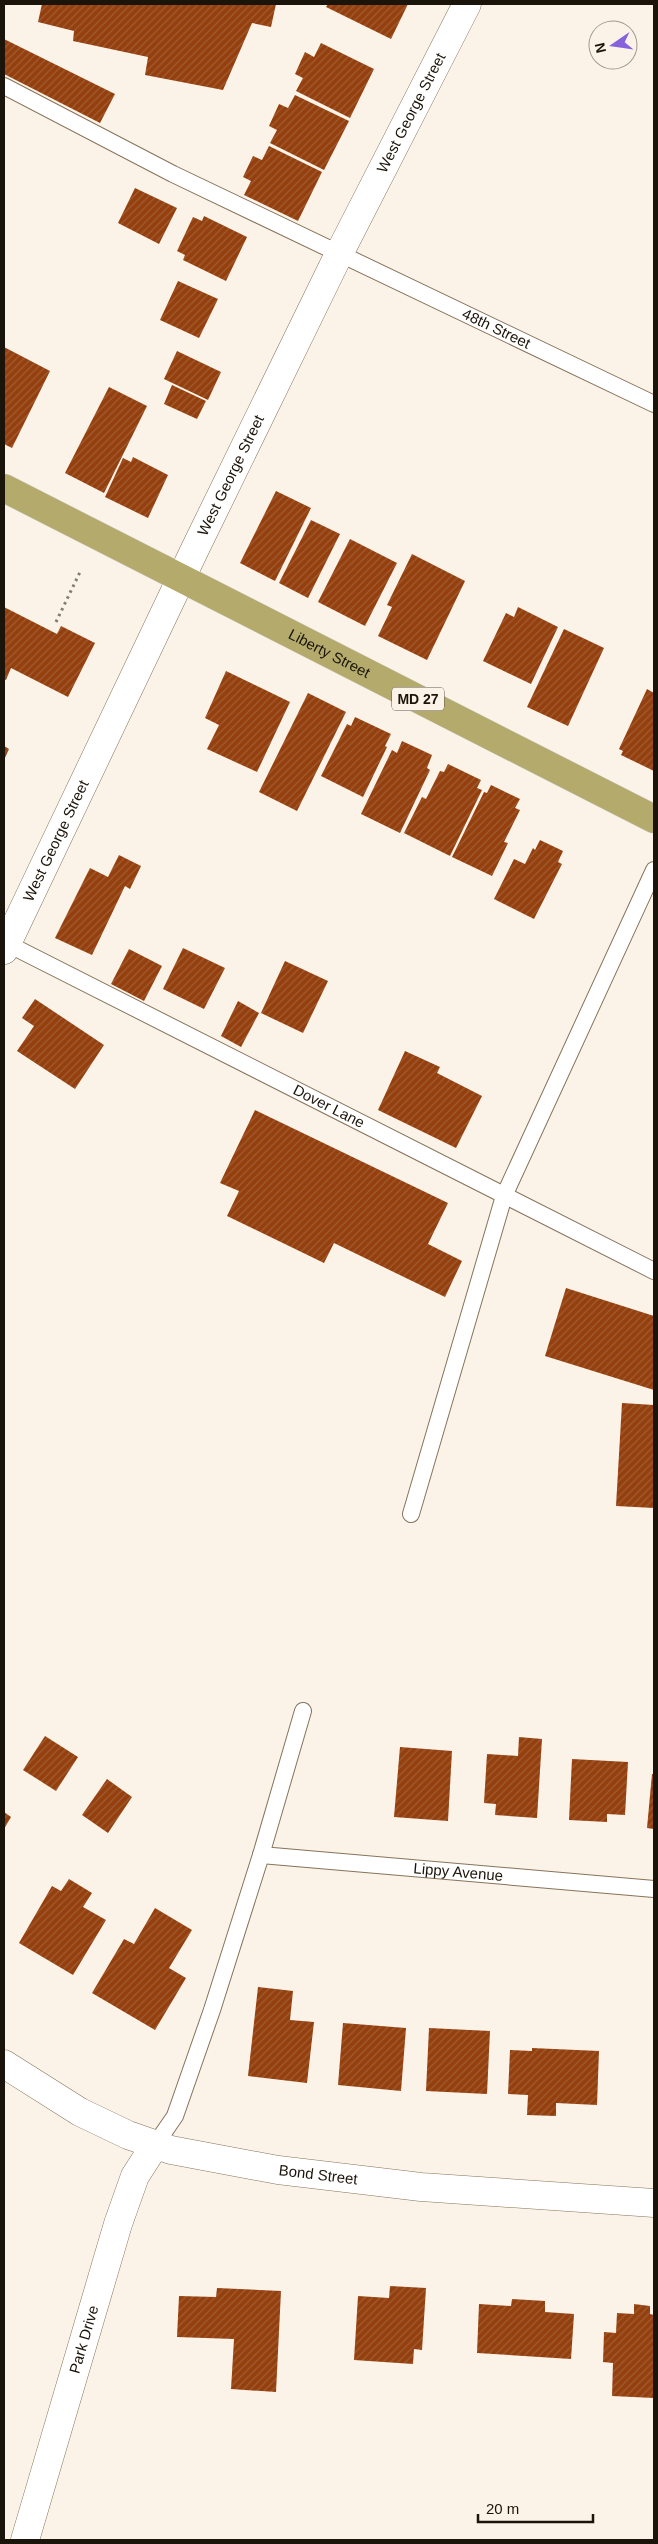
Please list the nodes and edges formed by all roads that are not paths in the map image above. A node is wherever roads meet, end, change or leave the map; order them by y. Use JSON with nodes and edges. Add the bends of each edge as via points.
{"nodes":[{"id":1,"x":467,"y":4,"type":"edge"},
{"id":2,"x":4,"y":86,"type":"edge"},
{"id":3,"x":339,"y":254,"type":"junction"},
{"id":4,"x":654,"y":404,"type":"edge"},
{"id":5,"x":4,"y":488,"type":"edge"},
{"id":6,"x":182,"y":579,"type":"junction"},
{"id":7,"x":654,"y":819,"type":"edge"},
{"id":8,"x":654,"y":870,"type":"edge"},
{"id":9,"x":5,"y":945,"type":"edge"},
{"id":10,"x":504,"y":1196,"type":"junction"},
{"id":11,"x":654,"y":1271,"type":"edge"},
{"id":12,"x":411,"y":1514,"type":"dead end"},
{"id":13,"x":303,"y":1711,"type":"dead end"},
{"id":14,"x":261,"y":1855,"type":"junction"},
{"id":15,"x":654,"y":1889,"type":"edge"},
{"id":16,"x":4,"y":2064,"type":"edge"},
{"id":17,"x":155,"y":2145,"type":"junction"},
{"id":18,"x":654,"y":2203,"type":"edge"},
{"id":19,"x":25,"y":2540,"type":"edge"}],
"edges":[{"from":1,"to":3,"type":"street","name":"West George Street"},
{"from":2,"to":3,"type":"lane","name":"48th Street","via":[[173,174]]},
{"from":3,"to":4,"type":"lane","name":"48th Street"},
{"from":3,"to":6,"type":"street","name":"West George Street"},
{"from":5,"to":6,"type":"highway","name":"Liberty Street","number":"MD 27"},
{"from":6,"to":7,"type":"highway","name":"Liberty Street","number":"MD 27"},
{"from":6,"to":9,"type":"street","name":"West George Street"},
{"from":8,"to":10,"type":"lane"},
{"from":9,"to":10,"type":"lane","name":"Dover Lane"},
{"from":10,"to":11,"type":"lane","name":"Dover Lane"},
{"from":10,"to":12,"type":"lane"},
{"from":13,"to":14,"type":"lane"},
{"from":14,"to":15,"type":"lane","name":"Lippy Avenue"},
{"from":14,"to":17,"type":"lane","via":[[175,2116]]},
{"from":16,"to":17,"type":"street","name":"Bond Street","via":[[80,2112]]},
{"from":17,"to":18,"type":"street","name":"Bond Street","via":[[278,2170],[326,2176],[421,2187]]},
{"from":17,"to":19,"type":"street","name":"Park Drive","via":[[135,2176],[118,2224]]}]}
